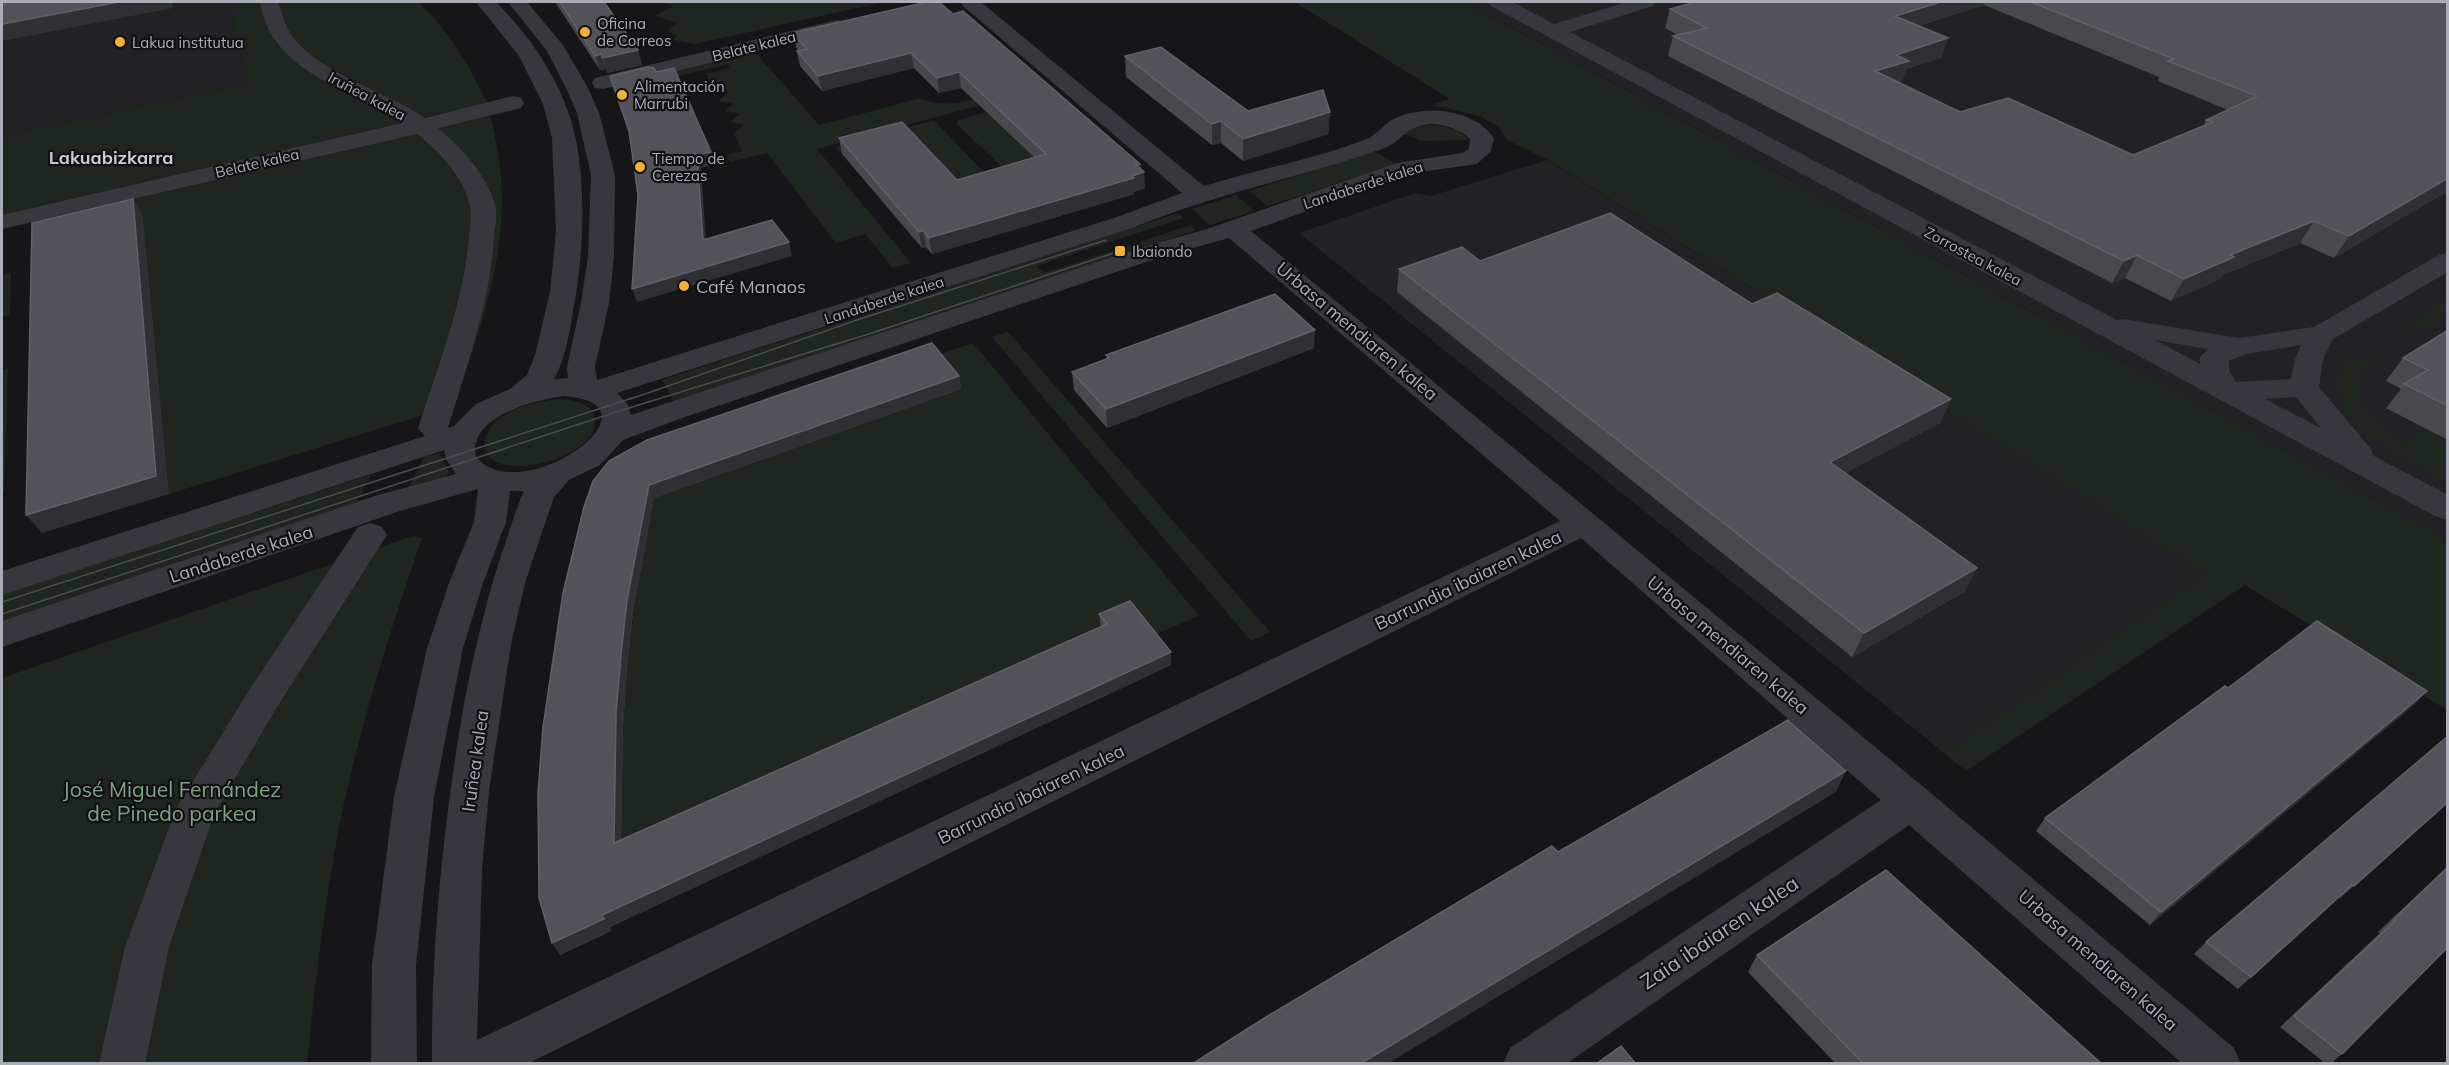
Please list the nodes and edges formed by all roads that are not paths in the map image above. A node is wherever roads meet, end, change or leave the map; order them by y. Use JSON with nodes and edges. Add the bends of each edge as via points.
{"nodes":[{"id":1,"x":269,"y":2,"type":"edge"},
{"id":2,"x":485,"y":2,"type":"edge"},
{"id":3,"x":517,"y":2,"type":"edge"},
{"id":4,"x":970,"y":2,"type":"edge"},
{"id":5,"x":1498,"y":2,"type":"edge"},
{"id":6,"x":1646,"y":2,"type":"edge"},
{"id":7,"x":851,"y":23,"type":"edge"},
{"id":8,"x":1552,"y":30,"type":"junction"},
{"id":9,"x":603,"y":83,"type":"dead end"},
{"id":10,"x":513,"y":103,"type":"dead end"},
{"id":11,"x":420,"y":126,"type":"junction"},
{"id":12,"x":1200,"y":195,"type":"junction"},
{"id":13,"x":2,"y":222,"type":"edge"},
{"id":14,"x":1234,"y":229,"type":"junction"},
{"id":15,"x":2448,"y":261,"type":"edge"},
{"id":16,"x":2095,"y":322,"type":"junction"},
{"id":17,"x":2321,"y":334,"type":"junction"},
{"id":18,"x":2239,"y":346,"type":"junction"},
{"id":19,"x":2304,"y":388,"type":"junction"},
{"id":20,"x":588,"y":390,"type":"junction"},
{"id":21,"x":2226,"y":391,"type":"junction"},
{"id":22,"x":521,"y":394,"type":"junction"},
{"id":23,"x":433,"y":428,"type":"dead end"},
{"id":24,"x":465,"y":433,"type":"junction"},
{"id":25,"x":613,"y":433,"type":"junction"},
{"id":26,"x":2370,"y":468,"type":"junction"},
{"id":27,"x":557,"y":474,"type":"junction"},
{"id":28,"x":488,"y":479,"type":"junction"},
{"id":29,"x":2448,"y":509,"type":"edge"},
{"id":30,"x":1584,"y":523,"type":"junction"},
{"id":31,"x":370,"y":535,"type":"dead end"},
{"id":32,"x":2,"y":583,"type":"edge"},
{"id":33,"x":2,"y":634,"type":"edge"},
{"id":34,"x":1912,"y":801,"type":"junction"},
{"id":35,"x":122,"y":1064,"type":"edge"},
{"id":36,"x":394,"y":1064,"type":"edge"},
{"id":37,"x":455,"y":1064,"type":"edge"},
{"id":38,"x":477,"y":1064,"type":"edge"},
{"id":39,"x":1526,"y":1064,"type":"edge"},
{"id":40,"x":2218,"y":1064,"type":"edge"}],
"edges":[{"from":1,"to":11,"type":"street","name":"Iruñea kalea","via":[[278,29],[306,61]]},
{"from":2,"to":22,"type":"street","via":[[521,44],[543,78],[561,122],[571,215],[562,304],[543,371],[534,385]]},
{"from":3,"to":20,"type":"street","via":[[556,49],[577,88],[588,113],[603,175],[601,257],[581,367]]},
{"from":4,"to":12,"type":"street"},
{"from":5,"to":8,"type":"street","name":"Zorrostea kalea"},
{"from":6,"to":8,"type":"street"},
{"from":7,"to":9,"type":"street","name":"Belate kalea"},
{"from":8,"to":16,"type":"street","name":"Zorrostea kalea"},
{"from":10,"to":11,"type":"street","name":"Belate kalea"},
{"from":11,"to":13,"type":"street","name":"Belate kalea"},
{"from":11,"to":23,"type":"street","name":"Iruñea kalea","via":[[439,139],[464,168],[483,207],[482,258]]},
{"from":12,"to":14,"type":"street","name":"Landaberde kalea","via":[[1377,143],[1400,124],[1419,118],[1456,122],[1482,138],[1482,148],[1475,157],[1407,168]]},
{"from":12,"to":20,"type":"street","name":"Landaberde kalea","via":[[1115,226]]},
{"from":14,"to":25,"type":"street","name":"Landaberde kalea","via":[[1152,252]]},
{"from":14,"to":30,"type":"street","name":"Urbasa mendiaren kalea"},
{"from":15,"to":17,"type":"street"},
{"from":16,"to":18,"type":"street"},
{"from":16,"to":21,"type":"street","name":"Zorrostea kalea"},
{"from":17,"to":18,"type":"street"},
{"from":17,"to":19,"type":"street","via":[[2309,359]]},
{"from":18,"to":21,"type":"street","via":[[2214,357],[2215,370]]},
{"from":19,"to":21,"type":"street"},
{"from":19,"to":26,"type":"street"},
{"from":20,"to":22,"type":"street","name":"Landaberde kalea","via":[[564,387]]},
{"from":20,"to":25,"type":"street","via":[[612,404],[617,422]]},
{"from":21,"to":26,"type":"street","name":"Zorrostea kalea"},
{"from":22,"to":24,"type":"street","via":[[487,411]]},
{"from":24,"to":28,"type":"street","via":[[459,454],[463,463]]},
{"from":24,"to":32,"type":"street"},
{"from":25,"to":27,"type":"street","via":[[601,448]]},
{"from":26,"to":29,"type":"street","name":"Zorrostea kalea"},
{"from":27,"to":28,"type":"street","name":"Landaberde kalea","via":[[525,481]]},
{"from":27,"to":37,"type":"street","name":"Iruñea kalea","via":[[539,493],[508,583],[493,644],[469,791],[461,870]]},
{"from":28,"to":33,"type":"street","name":"Landaberde kalea","via":[[389,503]]},
{"from":28,"to":36,"type":"street","via":[[490,522],[445,648],[414,797],[394,965]]},
{"from":30,"to":34,"type":"street","name":"Urbasa mendiaren kalea"},
{"from":30,"to":38,"type":"street","name":"Barrundia ibaiaren kalea"},
{"from":31,"to":35,"type":"street","via":[[196,809],[147,947]]},
{"from":34,"to":39,"type":"street","name":"Zaia ibaiaren kalea"},
{"from":34,"to":40,"type":"street","name":"Urbasa mendiaren kalea"}]}
